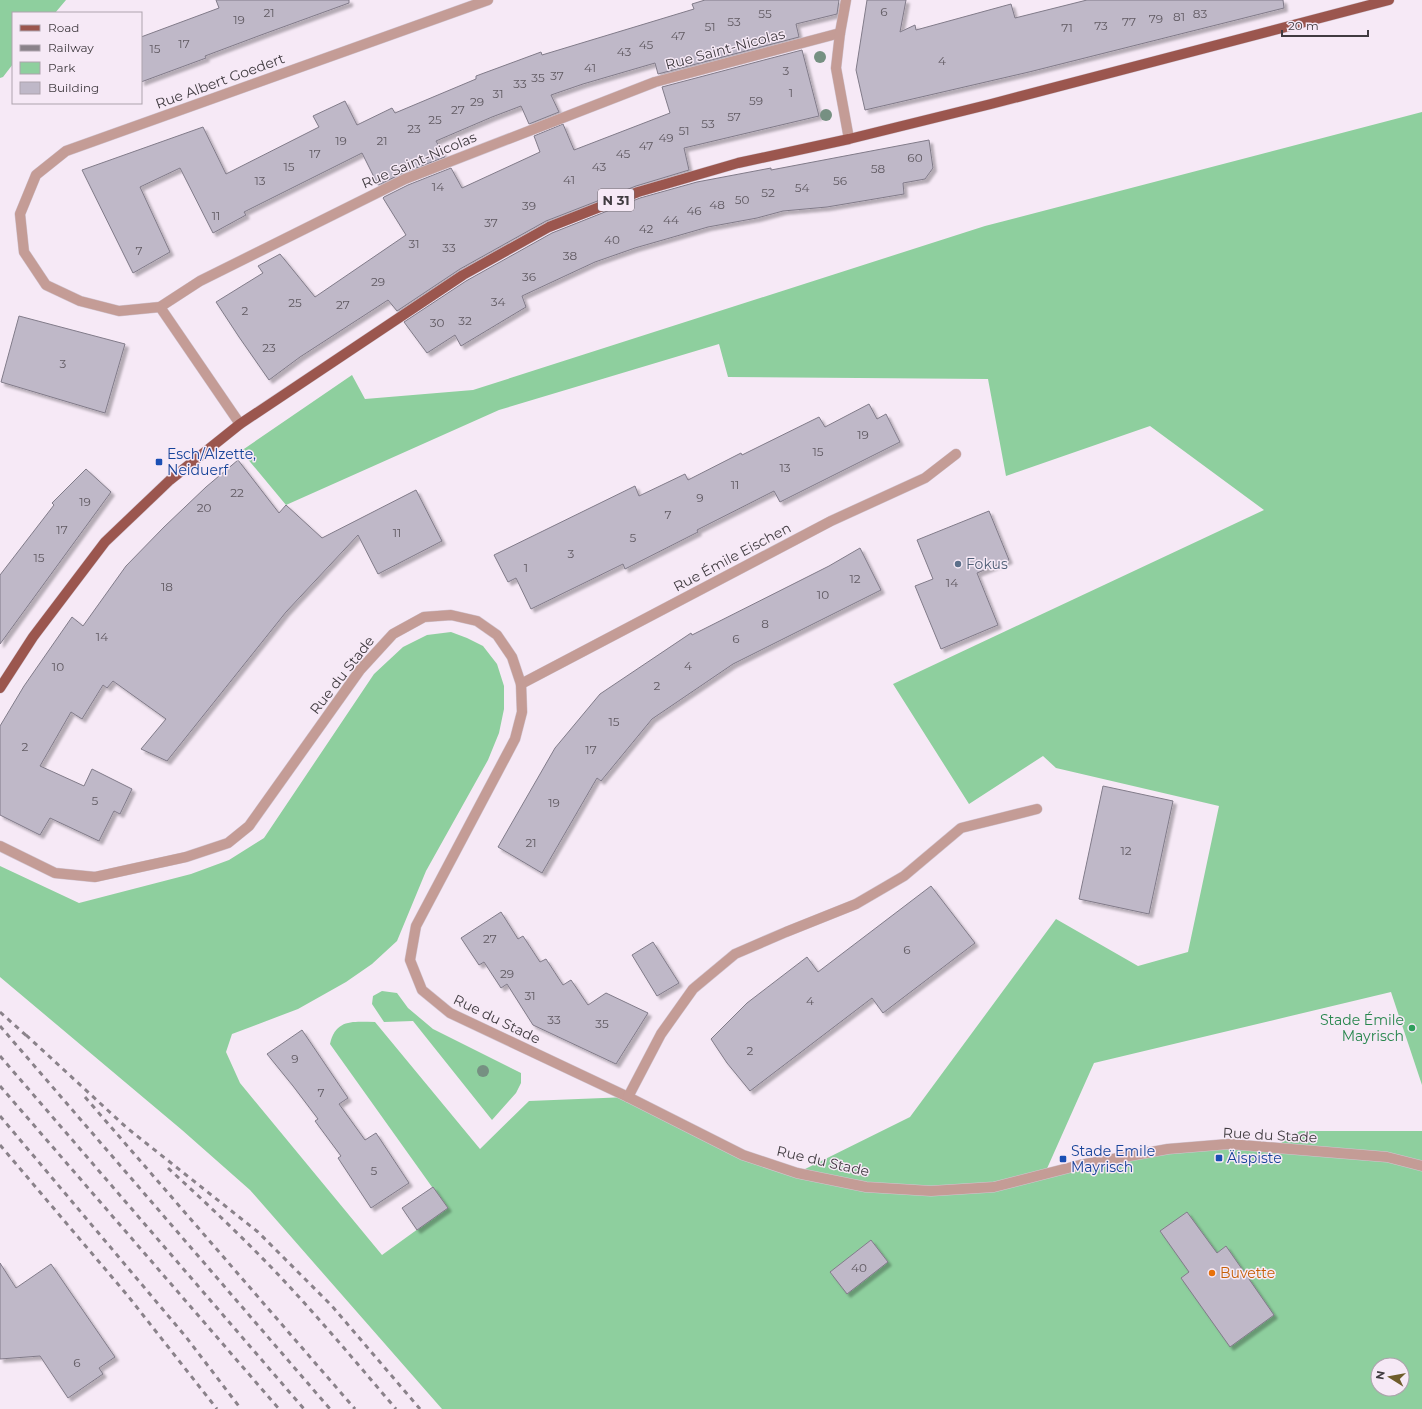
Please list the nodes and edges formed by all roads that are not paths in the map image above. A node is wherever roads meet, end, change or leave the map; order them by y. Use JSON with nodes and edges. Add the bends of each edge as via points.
{"nodes":[{"id":1,"x":488,"y":0,"type":"edge"},
{"id":2,"x":846,"y":0,"type":"edge"},
{"id":3,"x":1389,"y":0,"type":"edge"},
{"id":4,"x":840,"y":33,"type":"junction"},
{"id":5,"x":849,"y":139,"type":"junction"},
{"id":6,"x":160,"y":307,"type":"junction"},
{"id":7,"x":240,"y":424,"type":"junction"},
{"id":8,"x":956,"y":454,"type":"dead end"},
{"id":9,"x":521,"y":684,"type":"junction"},
{"id":10,"x":0,"y":688,"type":"edge"},
{"id":11,"x":1037,"y":809,"type":"dead end"},
{"id":12,"x":0,"y":846,"type":"edge"},
{"id":13,"x":628,"y":1097,"type":"junction"},
{"id":14,"x":1422,"y":1166,"type":"edge"}],
"edges":[{"from":1,"to":6,"type":"street","name":"Rue Albert Goedert","via":[[66,151],[36,175],[20,214],[24,252],[46,285],[80,301],[119,310]]},
{"from":2,"to":4,"type":"street"},
{"from":3,"to":5,"type":"main road","number":"N 31"},
{"from":4,"to":5,"type":"street","via":[[836,68]]},
{"from":4,"to":6,"type":"street","name":"Rue Saint-Nicolas","via":[[655,82],[405,179],[200,281]]},
{"from":5,"to":7,"type":"main road","number":"N 31","via":[[738,163],[638,192],[549,227],[463,275]]},
{"from":6,"to":7,"type":"street"},
{"from":7,"to":10,"type":"main road","number":"N 31","via":[[170,480],[105,542],[33,637]]},
{"from":8,"to":9,"type":"street","name":"Rue Émile Eischen","via":[[924,478],[831,521]]},
{"from":9,"to":12,"type":"street","name":"Rue du Stade","via":[[512,657],[497,634],[477,621],[451,615],[424,618],[393,634],[360,670],[249,826],[228,843],[186,857],[95,877],[55,873]]},
{"from":9,"to":13,"type":"street","name":"Rue du Stade","via":[[522,712],[516,739],[416,926],[410,960],[422,990],[450,1013]]},
{"from":11,"to":13,"type":"street","via":[[961,828],[904,876],[856,904],[735,954],[693,989],[661,1034]]},
{"from":13,"to":14,"type":"street","name":"Rue du Stade","via":[[743,1155],[797,1173],[866,1187],[931,1191],[994,1187],[1080,1165],[1168,1148],[1229,1144],[1387,1157]]}]}
